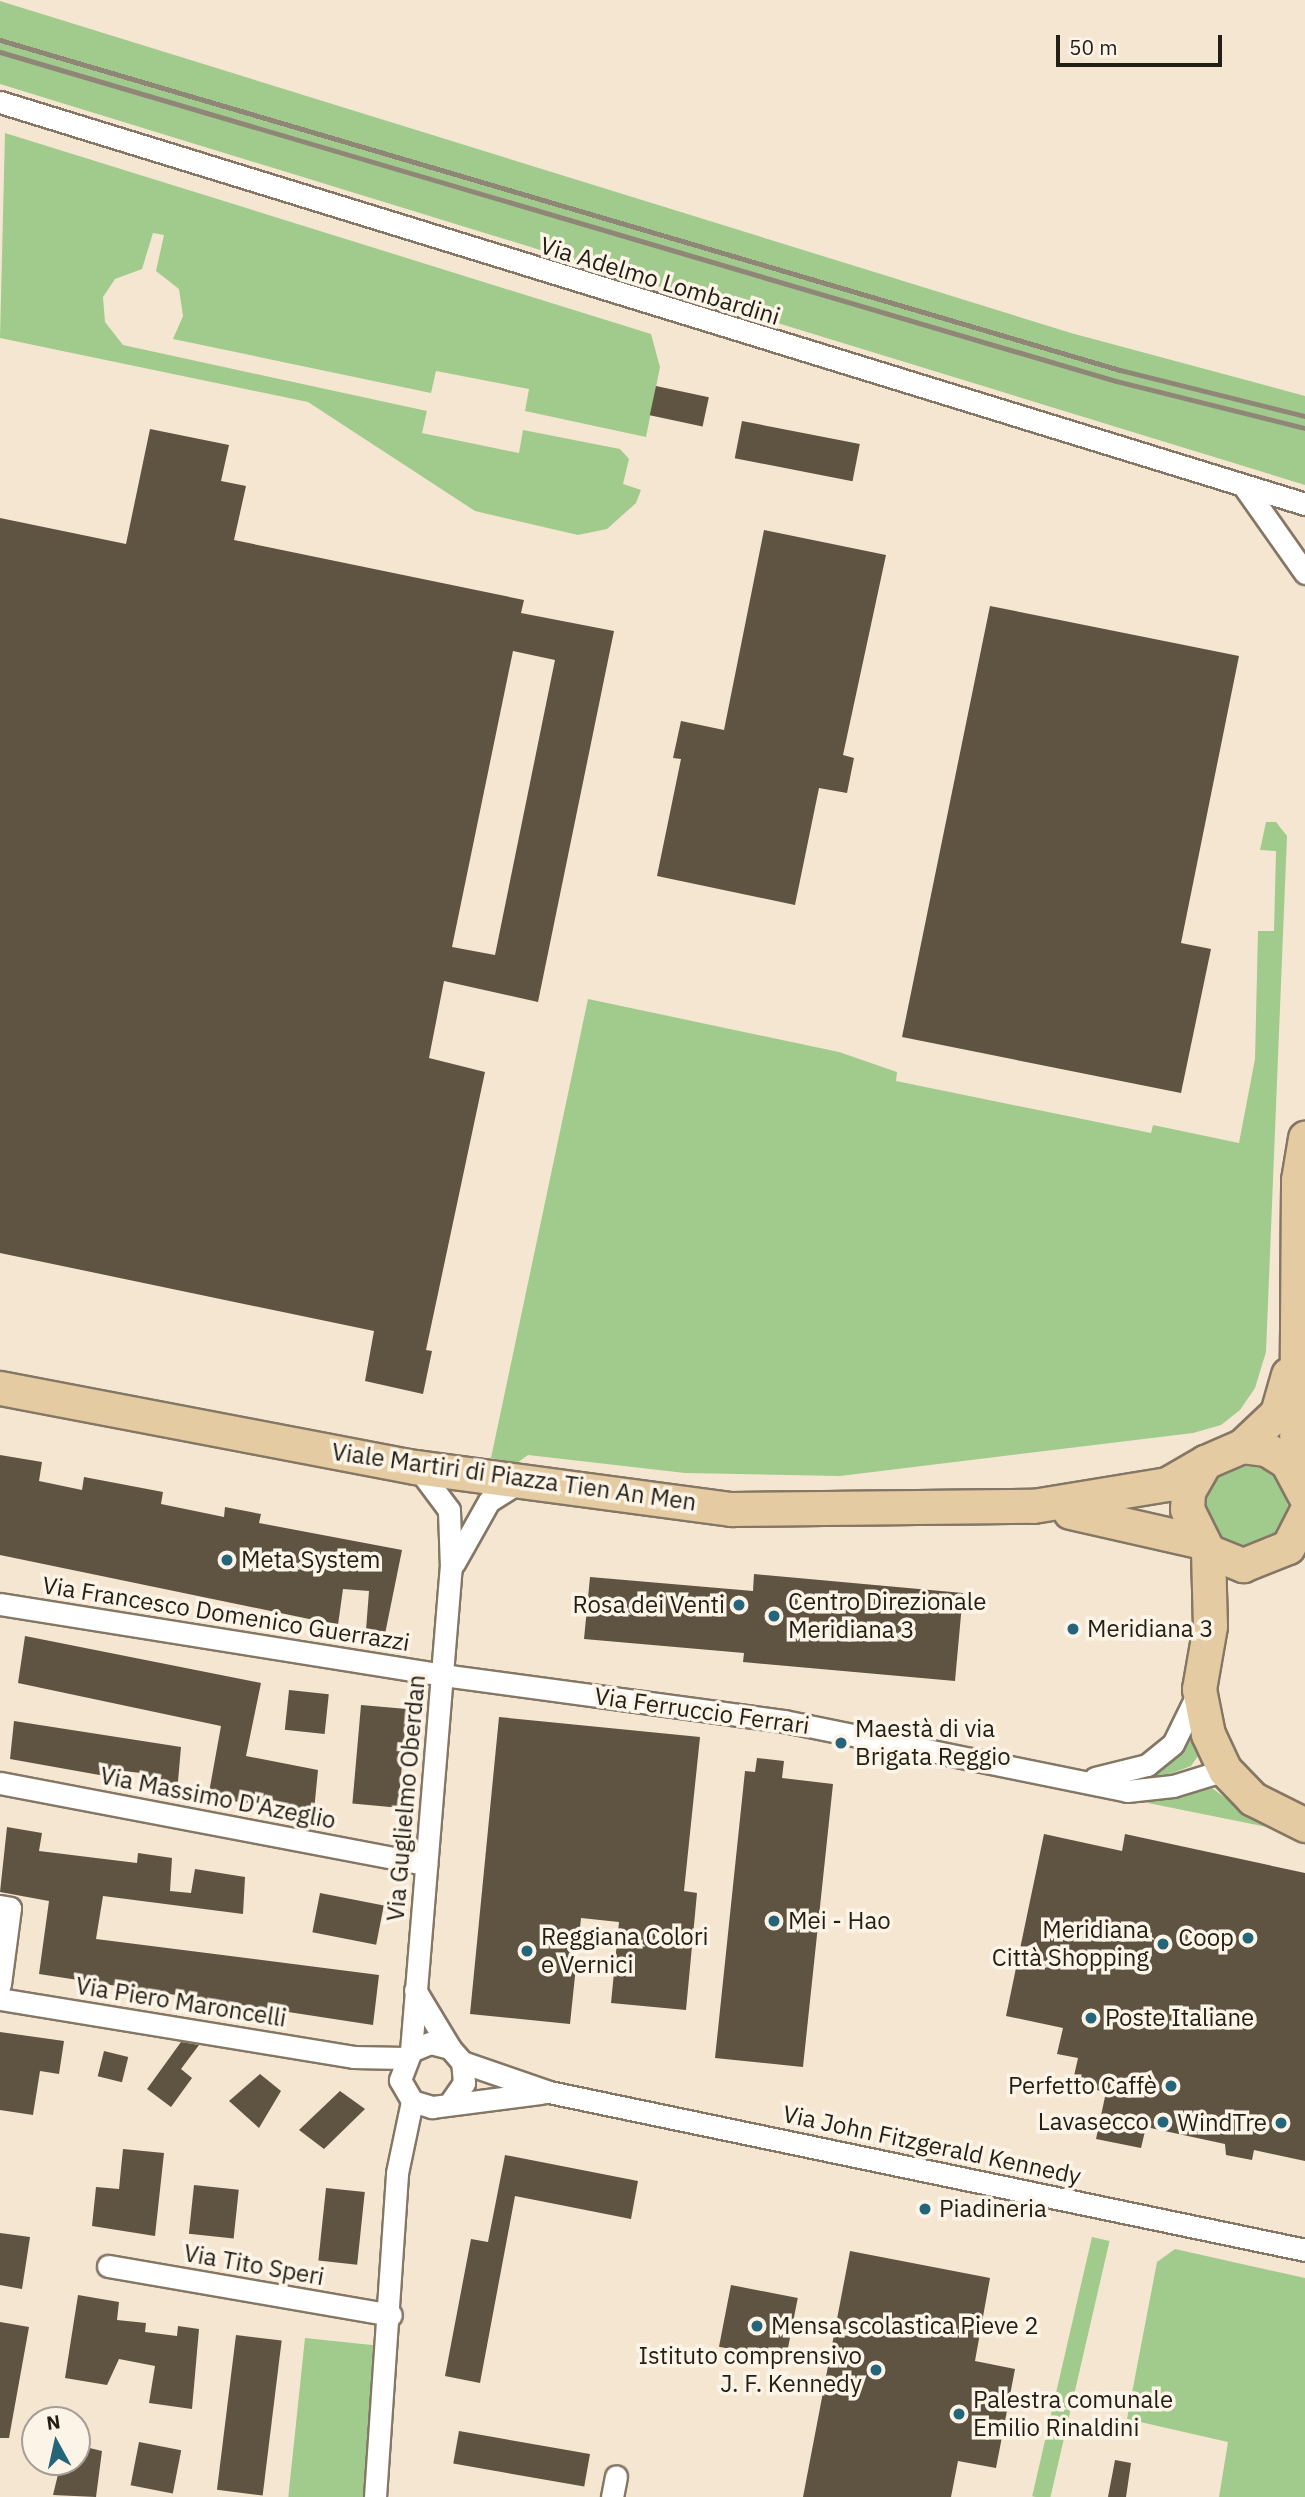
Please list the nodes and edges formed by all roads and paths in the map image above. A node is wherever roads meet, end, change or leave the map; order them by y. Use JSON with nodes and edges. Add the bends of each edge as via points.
{"nodes":[{"id":1,"x":0,"y":103,"type":"edge"},
{"id":2,"x":1245,"y":488,"type":"junction"},
{"id":3,"x":1305,"y":504,"type":"edge"},
{"id":4,"x":1305,"y":573,"type":"edge"},
{"id":5,"x":1305,"y":1138,"type":"edge"},
{"id":6,"x":1304,"y":1211,"type":"edge"},
{"id":7,"x":1301,"y":1356,"type":"edge"},
{"id":8,"x":0,"y":1388,"type":"edge"},
{"id":9,"x":1242,"y":1446,"type":"junction"},
{"id":10,"x":1205,"y":1462,"type":"junction"},
{"id":11,"x":416,"y":1467,"type":"junction"},
{"id":12,"x":520,"y":1482,"type":"junction"},
{"id":13,"x":1301,"y":1482,"type":"edge"},
{"id":14,"x":1033,"y":1506,"type":"junction"},
{"id":15,"x":1305,"y":1513,"type":"edge"},
{"id":16,"x":1297,"y":1543,"type":"edge"},
{"id":17,"x":1203,"y":1546,"type":"junction"},
{"id":18,"x":1256,"y":1564,"type":"junction"},
{"id":19,"x":452,"y":1568,"type":"junction"},
{"id":20,"x":0,"y":1607,"type":"edge"},
{"id":21,"x":1210,"y":1626,"type":"junction"},
{"id":22,"x":443,"y":1675,"type":"junction"},
{"id":23,"x":1199,"y":1689,"type":"junction"},
{"id":24,"x":1225,"y":1770,"type":"junction"},
{"id":25,"x":1083,"y":1780,"type":"junction"},
{"id":26,"x":0,"y":1783,"type":"edge"},
{"id":27,"x":1305,"y":1825,"type":"edge"},
{"id":28,"x":426,"y":1864,"type":"junction"},
{"id":29,"x":0,"y":1906,"type":"edge"},
{"id":30,"x":0,"y":1984,"type":"edge"},
{"id":31,"x":415,"y":1990,"type":"junction"},
{"id":32,"x":0,"y":1999,"type":"edge"},
{"id":33,"x":408,"y":2054,"type":"junction"},
{"id":34,"x":456,"y":2055,"type":"junction"},
{"id":35,"x":353,"y":2057,"type":"junction"},
{"id":36,"x":400,"y":2080,"type":"junction"},
{"id":37,"x":549,"y":2092,"type":"junction"},
{"id":38,"x":432,"y":2103,"type":"junction"},
{"id":39,"x":1305,"y":2250,"type":"edge"},
{"id":40,"x":108,"y":2266,"type":"dead end"},
{"id":41,"x":391,"y":2315,"type":"junction"},
{"id":42,"x":375,"y":2497,"type":"edge"}],
"edges":[{"from":1,"to":2,"type":"street","name":"Via Adelmo Lombardini"},
{"from":2,"to":3,"type":"street","name":"Via Adelmo Lombardini"},
{"from":2,"to":4,"type":"street"},
{"from":5,"to":6,"type":"main road","via":[[1298,1180]]},
{"from":6,"to":7,"type":"main road"},
{"from":7,"to":9,"type":"main road","name":"Viale Martiri di Piazza Tien An Men","via":[[1277,1413]]},
{"from":7,"to":13,"type":"main road"},
{"from":8,"to":11,"type":"main road","name":"Viale Martiri di Piazza Tien An Men"},
{"from":9,"to":10,"type":"main road","name":"Viale Martiri di Piazza Tien An Men"},
{"from":9,"to":13,"type":"main road","via":[[1278,1454]]},
{"from":10,"to":14,"type":"main road","name":"Viale Martiri di Piazza Tien An Men","via":[[1167,1484]]},
{"from":10,"to":17,"type":"main road","via":[[1188,1492],[1190,1525]]},
{"from":11,"to":12,"type":"main road","name":"Viale Martiri di Piazza Tien An Men"},
{"from":11,"to":19,"type":"street","name":"Via Guglielmo Oberdan","via":[[449,1510]]},
{"from":12,"to":14,"type":"main road","name":"Viale Martiri di Piazza Tien An Men","via":[[731,1509]]},
{"from":12,"to":19,"type":"street","name":"Via Guglielmo Oberdan","via":[[489,1501],[470,1526]]},
{"from":14,"to":17,"type":"main road","name":"Viale Martiri di Piazza Tien An Men","via":[[1154,1526]]},
{"from":15,"to":16,"type":"main road"},
{"from":16,"to":18,"type":"main road"},
{"from":17,"to":18,"type":"main road","name":"Viale Martiri di Piazza Tien An Men","via":[[1231,1563]]},
{"from":17,"to":21,"type":"main road"},
{"from":18,"to":21,"type":"main road"},
{"from":19,"to":22,"type":"street","name":"Via Guglielmo Oberdan"},
{"from":20,"to":22,"type":"street","name":"Via Francesco Domenico Guerrazzi"},
{"from":21,"to":23,"type":"main road"},
{"from":22,"to":25,"type":"street","name":"Via Ferruccio Ferrari","via":[[784,1721]]},
{"from":22,"to":28,"type":"street","name":"Via Guglielmo Oberdan"},
{"from":23,"to":24,"type":"main road","via":[[1208,1734]]},
{"from":23,"to":25,"type":"street","name":"Via Ferruccio Ferrari","via":[[1172,1744],[1147,1765]]},
{"from":24,"to":25,"type":"street","name":"Via Ferruccio Ferrari","via":[[1173,1786],[1127,1791]]},
{"from":24,"to":27,"type":"main road","via":[[1253,1799]]},
{"from":26,"to":28,"type":"street","name":"Via Massimo D'Azeglio"},
{"from":28,"to":31,"type":"street","name":"Via Guglielmo Oberdan"},
{"from":29,"to":30,"type":"street","via":[[10,1908]]},
{"from":31,"to":33,"type":"street","name":"Via Guglielmo Oberdan"},
{"from":31,"to":34,"type":"street"},
{"from":32,"to":35,"type":"street","name":"Via Piero Maroncelli"},
{"from":33,"to":34,"type":"street","via":[[430,2043]]},
{"from":33,"to":35,"type":"street","name":"Via Piero Maroncelli"},
{"from":33,"to":36,"type":"street","name":"Via Guglielmo Oberdan"},
{"from":34,"to":37,"type":"street","name":"Via John Fitzgerald Kennedy"},
{"from":34,"to":38,"type":"street","via":[[464,2083]]},
{"from":35,"to":36,"type":"street","name":"Via Piero Maroncelli"},
{"from":36,"to":38,"type":"street"},
{"from":37,"to":38,"type":"street","name":"Via John Fitzgerald Kennedy"},
{"from":37,"to":39,"type":"street","name":"Via John Fitzgerald Kennedy"},
{"from":38,"to":41,"type":"street","via":[[397,2173]]},
{"from":40,"to":41,"type":"street","name":"Via Tito Speri"},
{"from":41,"to":42,"type":"street"}]}
